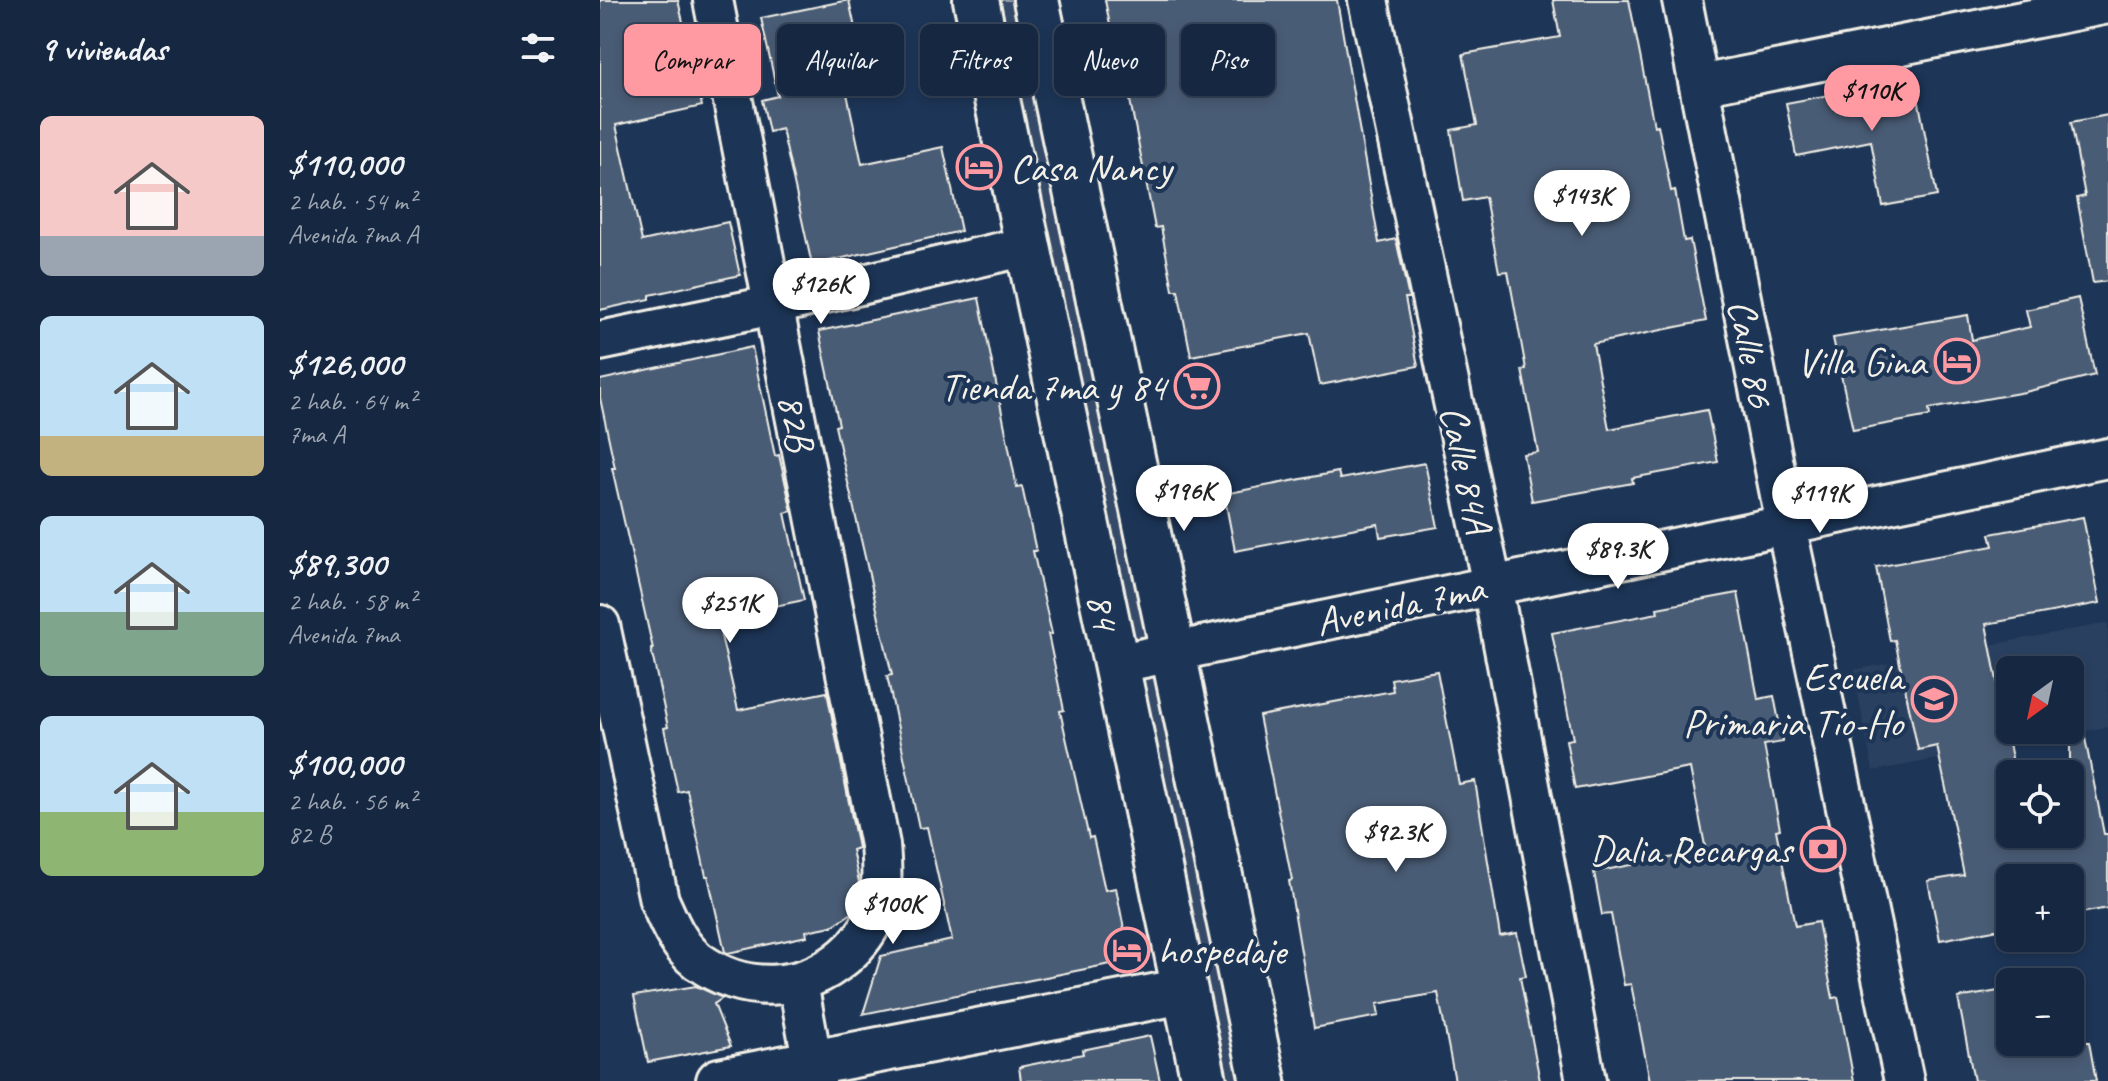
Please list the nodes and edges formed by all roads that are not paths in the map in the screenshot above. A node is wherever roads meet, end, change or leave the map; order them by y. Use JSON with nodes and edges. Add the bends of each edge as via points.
{"nodes":[{"id":1,"x":713,"y":0,"type":"edge"},
{"id":2,"x":976,"y":0,"type":"edge"},
{"id":3,"x":1036,"y":0,"type":"edge"},
{"id":4,"x":1368,"y":0,"type":"edge"},
{"id":5,"x":1682,"y":0,"type":"edge"},
{"id":6,"x":2108,"y":4,"type":"edge"},
{"id":7,"x":1700,"y":85,"type":"junction"},
{"id":8,"x":1027,"y":246,"type":"junction"},
{"id":9,"x":774,"y":305,"type":"junction"},
{"id":10,"x":600,"y":341,"type":"edge"},
{"id":11,"x":2108,"y":458,"type":"edge"},
{"id":12,"x":1786,"y":525,"type":"junction"},
{"id":13,"x":1492,"y":585,"type":"junction"},
{"id":14,"x":600,"y":625,"type":"edge"},
{"id":15,"x":1174,"y":650,"type":"junction"},
{"id":16,"x":1115,"y":664,"type":"junction"},
{"id":17,"x":798,"y":983,"type":"junction"},
{"id":18,"x":1184,"y":991,"type":"junction"},
{"id":19,"x":814,"y":1072,"type":"edge"},
{"id":20,"x":719,"y":1081,"type":"edge"},
{"id":21,"x":1204,"y":1081,"type":"edge"},
{"id":22,"x":1263,"y":1081,"type":"edge"},
{"id":23,"x":1586,"y":1081,"type":"edge"},
{"id":24,"x":1904,"y":1081,"type":"edge"}],
"edges":[{"from":1,"to":9,"type":"street","name":"82B"},
{"from":2,"to":8,"type":"main road","name":"84"},
{"from":3,"to":15,"type":"main road","name":"84"},
{"from":4,"to":13,"type":"street","name":"Calle 84A"},
{"from":5,"to":7,"type":"street","name":"Calle 86"},
{"from":6,"to":7,"type":"street"},
{"from":7,"to":12,"type":"street","name":"Calle 86"},
{"from":8,"to":9,"type":"street"},
{"from":8,"to":16,"type":"main road","name":"84"},
{"from":9,"to":10,"type":"street"},
{"from":9,"to":17,"type":"street","name":"82B","via":[[883,881],[875,915],[857,946],[830,969]]},
{"from":11,"to":12,"type":"street","name":"Avenida 7ma"},
{"from":12,"to":13,"type":"street","name":"Avenida 7ma"},
{"from":12,"to":24,"type":"street","name":"Calle 86"},
{"from":13,"to":15,"type":"street","name":"Avenida 7ma"},
{"from":13,"to":23,"type":"street","name":"Calle 84A"},
{"from":14,"to":17,"type":"street","via":[[659,900],[673,933],[696,959],[727,978],[762,986]]},
{"from":15,"to":16,"type":"street","name":"Avenida 7ma"},
{"from":15,"to":22,"type":"main road","name":"84"},
{"from":16,"to":18,"type":"main road","name":"84"},
{"from":17,"to":19,"type":"street"},
{"from":18,"to":19,"type":"main road"},
{"from":18,"to":21,"type":"main road","name":"84"},
{"from":19,"to":20,"type":"main road"}]}
